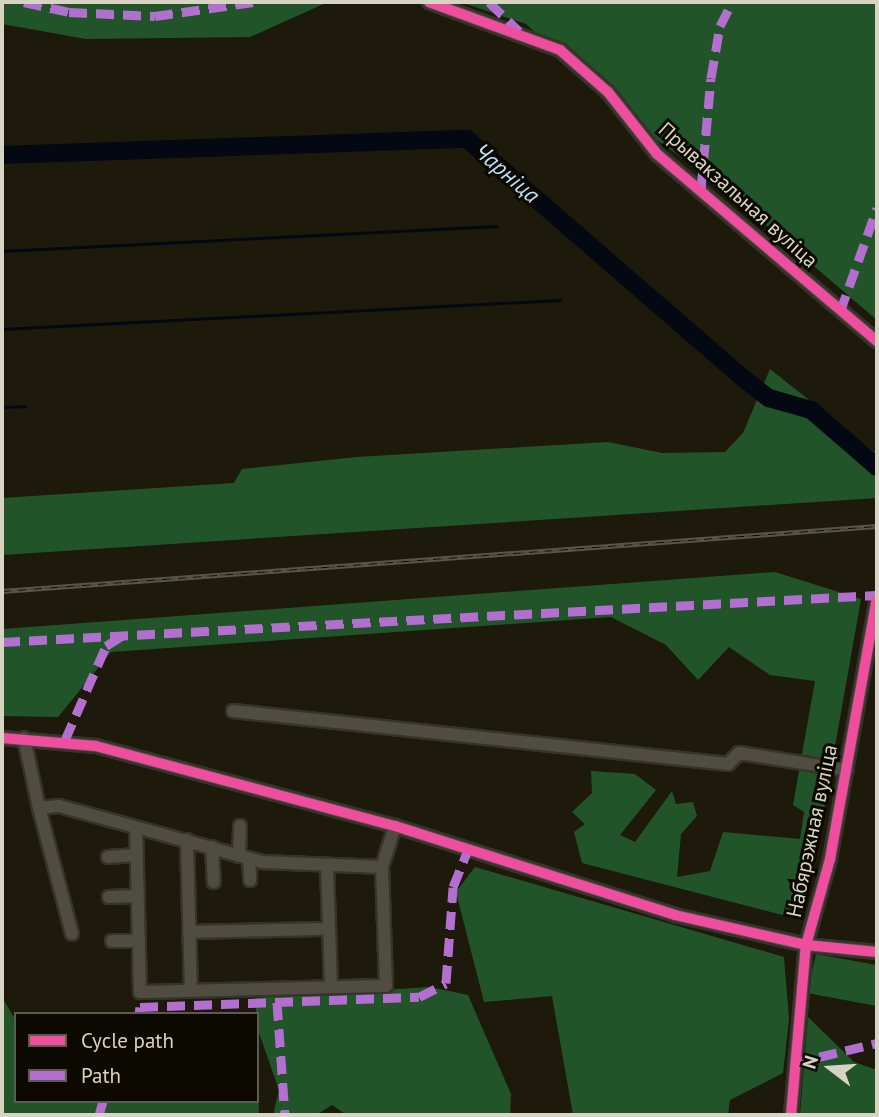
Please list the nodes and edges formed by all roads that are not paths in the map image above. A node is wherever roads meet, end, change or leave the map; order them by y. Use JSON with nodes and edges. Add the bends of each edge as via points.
{"nodes":[{"id":1,"x":429,"y":2,"type":"edge"},
{"id":2,"x":877,"y":341,"type":"edge"},
{"id":3,"x":877,"y":599,"type":"edge"},
{"id":4,"x":233,"y":711,"type":"dead end"},
{"id":5,"x":2,"y":738,"type":"edge"},
{"id":6,"x":24,"y":738,"type":"junction"},
{"id":7,"x":847,"y":770,"type":"junction"},
{"id":8,"x":39,"y":808,"type":"junction"},
{"id":9,"x":240,"y":826,"type":"dead end"},
{"id":10,"x":395,"y":827,"type":"junction"},
{"id":11,"x":136,"y":828,"type":"junction"},
{"id":12,"x":187,"y":840,"type":"junction"},
{"id":13,"x":212,"y":847,"type":"junction"},
{"id":14,"x":137,"y":855,"type":"junction"},
{"id":15,"x":108,"y":857,"type":"dead end"},
{"id":16,"x":244,"y":857,"type":"junction"},
{"id":17,"x":284,"y":863,"type":"junction"},
{"id":18,"x":327,"y":864,"type":"junction"},
{"id":19,"x":382,"y":867,"type":"junction"},
{"id":20,"x":284,"y":878,"type":"dead end"},
{"id":21,"x":250,"y":880,"type":"dead end"},
{"id":22,"x":214,"y":882,"type":"dead end"},
{"id":23,"x":138,"y":896,"type":"junction"},
{"id":24,"x":109,"y":897,"type":"dead end"},
{"id":25,"x":320,"y":929,"type":"dead end"},
{"id":26,"x":189,"y":932,"type":"junction"},
{"id":27,"x":72,"y":934,"type":"dead end"},
{"id":28,"x":139,"y":940,"type":"junction"},
{"id":29,"x":112,"y":941,"type":"dead end"},
{"id":30,"x":806,"y":945,"type":"junction"},
{"id":31,"x":877,"y":952,"type":"edge"},
{"id":32,"x":331,"y":987,"type":"junction"},
{"id":33,"x":191,"y":991,"type":"junction"},
{"id":34,"x":790,"y":1115,"type":"edge"}],
"edges":[{"from":1,"to":2,"type":"street","name":"Прывакзальная вуліца","via":[[560,50],[608,92],[657,154]]},
{"from":3,"to":7,"type":"street","name":"Набярэжная вуліца"},
{"from":4,"to":7,"type":"street","via":[[728,764],[739,753]]},
{"from":5,"to":6,"type":"street"},
{"from":6,"to":8,"type":"street"},
{"from":6,"to":10,"type":"street","via":[[96,746]]},
{"from":7,"to":30,"type":"street","name":"Набярэжная вуліца"},
{"from":8,"to":11,"type":"street","via":[[59,806]]},
{"from":8,"to":27,"type":"street"},
{"from":9,"to":16,"type":"street"},
{"from":10,"to":19,"type":"street"},
{"from":10,"to":30,"type":"street","via":[[676,915]]},
{"from":11,"to":12,"type":"street"},
{"from":11,"to":14,"type":"street"},
{"from":12,"to":13,"type":"street"},
{"from":12,"to":26,"type":"street"},
{"from":13,"to":16,"type":"street"},
{"from":13,"to":22,"type":"street"},
{"from":14,"to":15,"type":"street"},
{"from":14,"to":23,"type":"street"},
{"from":16,"to":17,"type":"street"},
{"from":16,"to":21,"type":"street"},
{"from":17,"to":18,"type":"street","via":[[306,870]]},
{"from":17,"to":20,"type":"street"},
{"from":18,"to":19,"type":"street"},
{"from":18,"to":32,"type":"street"},
{"from":19,"to":32,"type":"street","via":[[386,986]]},
{"from":23,"to":24,"type":"street"},
{"from":23,"to":28,"type":"street"},
{"from":25,"to":26,"type":"street"},
{"from":26,"to":33,"type":"street"},
{"from":28,"to":29,"type":"street"},
{"from":28,"to":33,"type":"street","via":[[140,992]]},
{"from":30,"to":31,"type":"street"},
{"from":30,"to":34,"type":"street","name":"Набярэжная вуліца"},
{"from":32,"to":33,"type":"street"}]}
